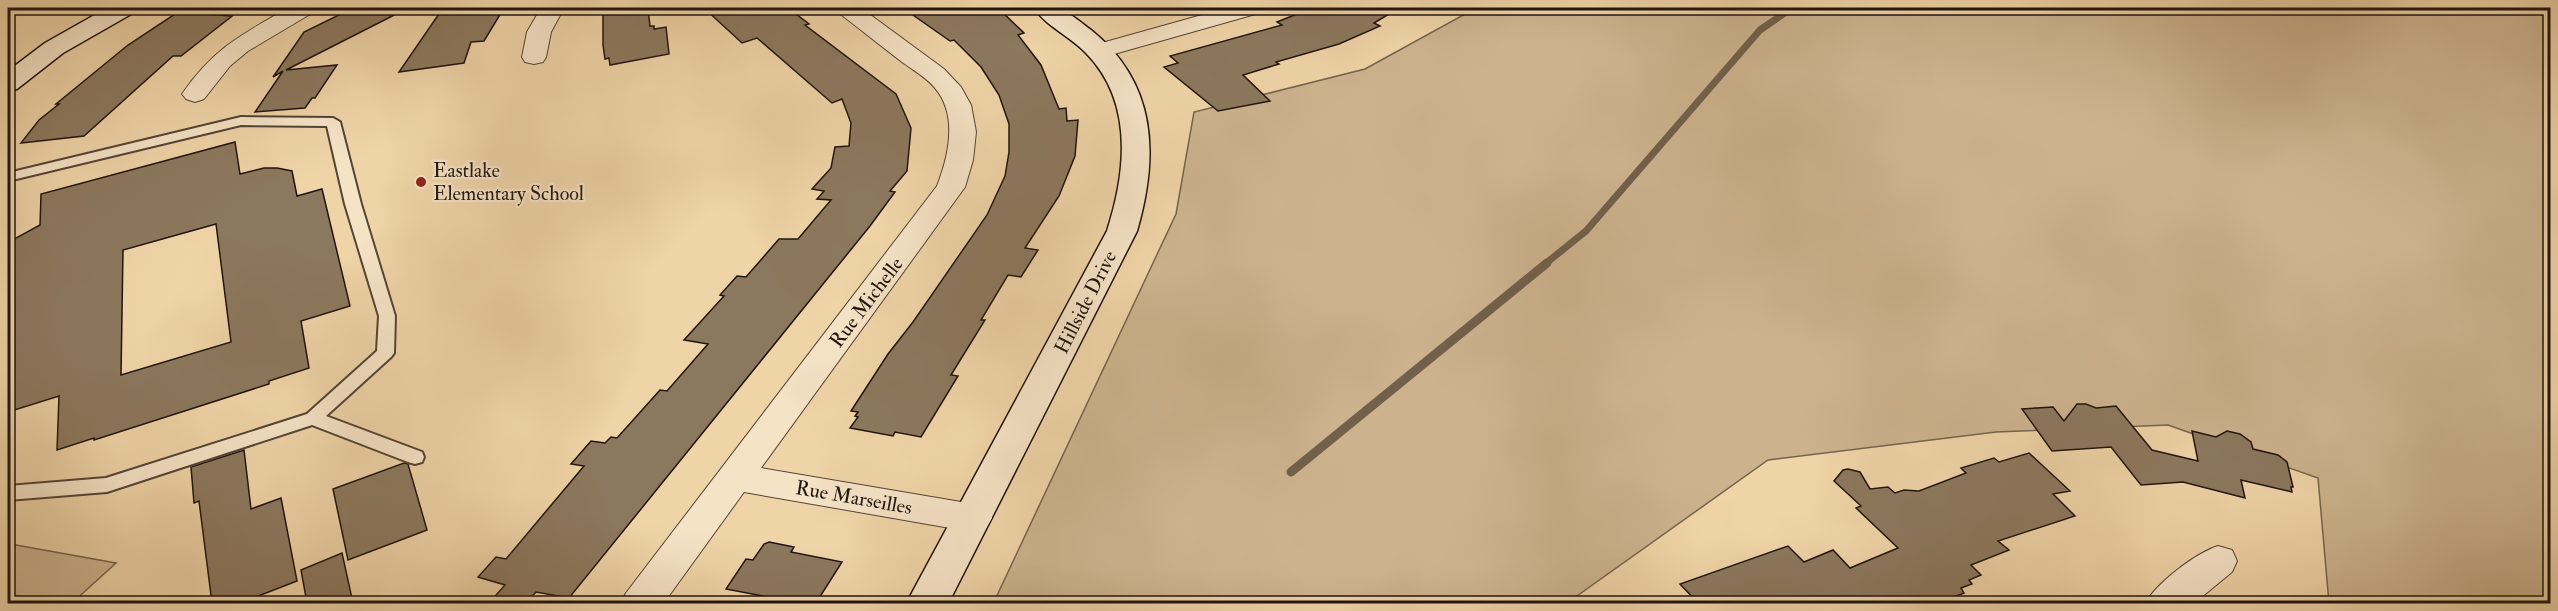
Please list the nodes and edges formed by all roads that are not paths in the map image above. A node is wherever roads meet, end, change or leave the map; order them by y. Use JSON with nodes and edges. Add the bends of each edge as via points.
{"nodes":[{"id":1,"x":124,"y":8,"type":"edge"},
{"id":2,"x":304,"y":8,"type":"edge"},
{"id":3,"x":552,"y":8,"type":"edge"},
{"id":4,"x":847,"y":8,"type":"edge"},
{"id":5,"x":1046,"y":8,"type":"edge"},
{"id":6,"x":1251,"y":8,"type":"edge"},
{"id":7,"x":1100,"y":51,"type":"junction"},
{"id":8,"x":534,"y":57,"type":"dead end"},
{"id":9,"x":8,"y":83,"type":"edge"},
{"id":10,"x":195,"y":94,"type":"dead end"},
{"id":11,"x":8,"y":177,"type":"edge"},
{"id":12,"x":313,"y":418,"type":"junction"},
{"id":13,"x":415,"y":457,"type":"dead end"},
{"id":14,"x":735,"y":477,"type":"junction"},
{"id":15,"x":8,"y":493,"type":"edge"},
{"id":16,"x":973,"y":518,"type":"junction"},
{"id":17,"x":2218,"y":561,"type":"dead end"},
{"id":18,"x":640,"y":603,"type":"edge"},
{"id":19,"x":927,"y":603,"type":"edge"},
{"id":20,"x":2165,"y":603,"type":"edge"}],
"edges":[{"from":1,"to":9,"type":"street","via":[[54,48]]},
{"from":2,"to":10,"type":"street","via":[[231,52]]},
{"from":3,"to":8,"type":"street","via":[[539,32]]},
{"from":4,"to":14,"type":"street","name":"Rue Michelle","via":[[943,81],[962,119],[961,159],[951,187]]},
{"from":5,"to":7,"type":"street","name":"Hillside Drive"},
{"from":6,"to":7,"type":"street"},
{"from":7,"to":16,"type":"street","name":"Hillside Drive","via":[[1122,85],[1135,124],[1138,167],[1130,209]]},
{"from":11,"to":12,"type":"lane","via":[[240,121],[333,122],[387,316],[385,353]]},
{"from":12,"to":13,"type":"lane"},
{"from":12,"to":15,"type":"lane","via":[[107,485]]},
{"from":14,"to":16,"type":"street","name":"Rue Marseilles"},
{"from":14,"to":18,"type":"street","name":"Rue Michelle"},
{"from":16,"to":19,"type":"street","name":"Hillside Drive"},
{"from":17,"to":20,"type":"street"}]}
